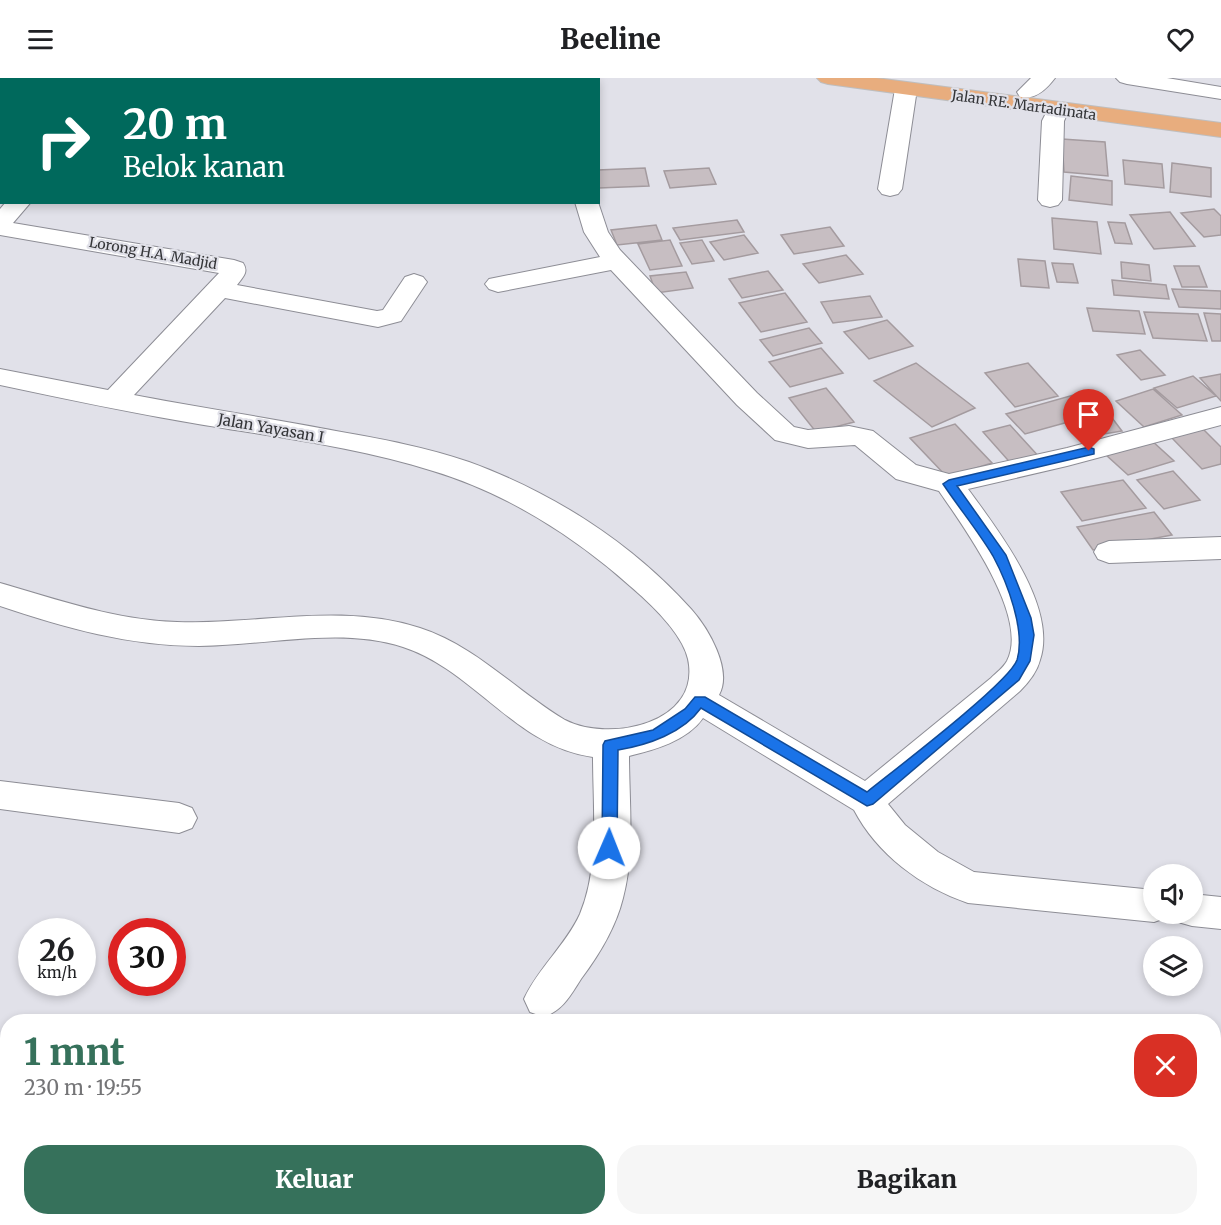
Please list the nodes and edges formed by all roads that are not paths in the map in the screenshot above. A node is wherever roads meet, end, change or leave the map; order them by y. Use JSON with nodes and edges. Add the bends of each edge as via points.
{"nodes":[{"id":1,"x":828,"y":78,"type":"edge"},
{"id":2,"x":1127,"y":78,"type":"edge"},
{"id":3,"x":1132,"y":78,"type":"edge"},
{"id":4,"x":1157,"y":82,"type":"junction"},
{"id":5,"x":912,"y":83,"type":"edge"},
{"id":6,"x":1036,"y":85,"type":"edge"},
{"id":7,"x":1221,"y":93,"type":"edge"},
{"id":8,"x":1154,"y":107,"type":"junction"},
{"id":9,"x":1058,"y":110,"type":"junction"},
{"id":10,"x":1221,"y":117,"type":"edge"},
{"id":11,"x":1221,"y":130,"type":"edge"},
{"id":12,"x":890,"y":189,"type":"dead end"},
{"id":13,"x":1050,"y":200,"type":"dead end"},
{"id":14,"x":18,"y":204,"type":"edge"},
{"id":15,"x":588,"y":204,"type":"edge"},
{"id":16,"x":0,"y":226,"type":"edge"},
{"id":17,"x":617,"y":261,"type":"junction"},
{"id":18,"x":414,"y":282,"type":"dead end"},
{"id":19,"x":498,"y":284,"type":"dead end"},
{"id":20,"x":219,"y":289,"type":"junction"},
{"id":21,"x":0,"y":377,"type":"edge"},
{"id":22,"x":114,"y":400,"type":"junction"},
{"id":23,"x":1221,"y":416,"type":"edge"},
{"id":24,"x":949,"y":484,"type":"junction"},
{"id":25,"x":1221,"y":548,"type":"edge"},
{"id":26,"x":1109,"y":552,"type":"dead end"},
{"id":27,"x":0,"y":594,"type":"edge"},
{"id":28,"x":700,"y":700,"type":"junction"},
{"id":29,"x":610,"y":745,"type":"junction"},
{"id":30,"x":0,"y":795,"type":"edge"},
{"id":31,"x":861,"y":796,"type":"junction"},
{"id":32,"x":179,"y":818,"type":"dead end"},
{"id":33,"x":1143,"y":905,"type":"edge"},
{"id":34,"x":1203,"y":911,"type":"edge"},
{"id":35,"x":1221,"y":913,"type":"edge"},
{"id":36,"x":544,"y":999,"type":"dead end"}],
"edges":[{"from":1,"to":5,"type":"highway","name":"Jalan RE. Martadinata"},
{"from":2,"to":3,"type":"street"},
{"from":3,"to":4,"type":"street"},
{"from":4,"to":7,"type":"street"},
{"from":4,"to":8,"type":"street"},
{"from":5,"to":6,"type":"highway"},
{"from":5,"to":9,"type":"highway","name":"Jalan RE. Martadinata"},
{"from":5,"to":12,"type":"street"},
{"from":6,"to":8,"type":"highway"},
{"from":8,"to":10,"type":"highway"},
{"from":9,"to":11,"type":"highway","name":"Jalan RE. Martadinata"},
{"from":9,"to":13,"type":"street","via":[[1053,121]]},
{"from":14,"to":16,"type":"street"},
{"from":15,"to":17,"type":"street","via":[[596,232]]},
{"from":16,"to":20,"type":"street","name":"Lorong H.A. Madjid","via":[[233,267],[234,272]]},
{"from":17,"to":19,"type":"street"},
{"from":17,"to":24,"type":"street","via":[[785,434],[808,439],[863,437],[906,472]]},
{"from":18,"to":20,"type":"street","via":[[392,315],[378,319]]},
{"from":20,"to":22,"type":"street","name":"Lorong H.A. Madjid"},
{"from":21,"to":22,"type":"street","name":"Jalan Yayasan I"},
{"from":22,"to":28,"type":"street","name":"Jalan Yayasan I","via":[[412,454],[473,475],[534,503],[598,543],[668,603],[706,656],[707,685]]},
{"from":23,"to":24,"type":"street"},
{"from":24,"to":31,"type":"street","via":[[999,555],[1024,618],[1027,635],[1023,661],[1014,676],[970,716]]},
{"from":25,"to":26,"type":"street"},
{"from":27,"to":29,"type":"street","via":[[74,619],[141,630],[196,634],[340,625],[398,633],[429,643],[454,657],[551,730],[581,741]]},
{"from":28,"to":29,"type":"street","via":[[690,713],[657,734]]},
{"from":28,"to":31,"type":"street"},
{"from":29,"to":36,"type":"street","via":[[606,892],[591,932]]},
{"from":30,"to":32,"type":"street"},
{"from":31,"to":33,"type":"street","via":[[892,836],[925,863],[968,887]]},
{"from":34,"to":35,"type":"street"}]}
